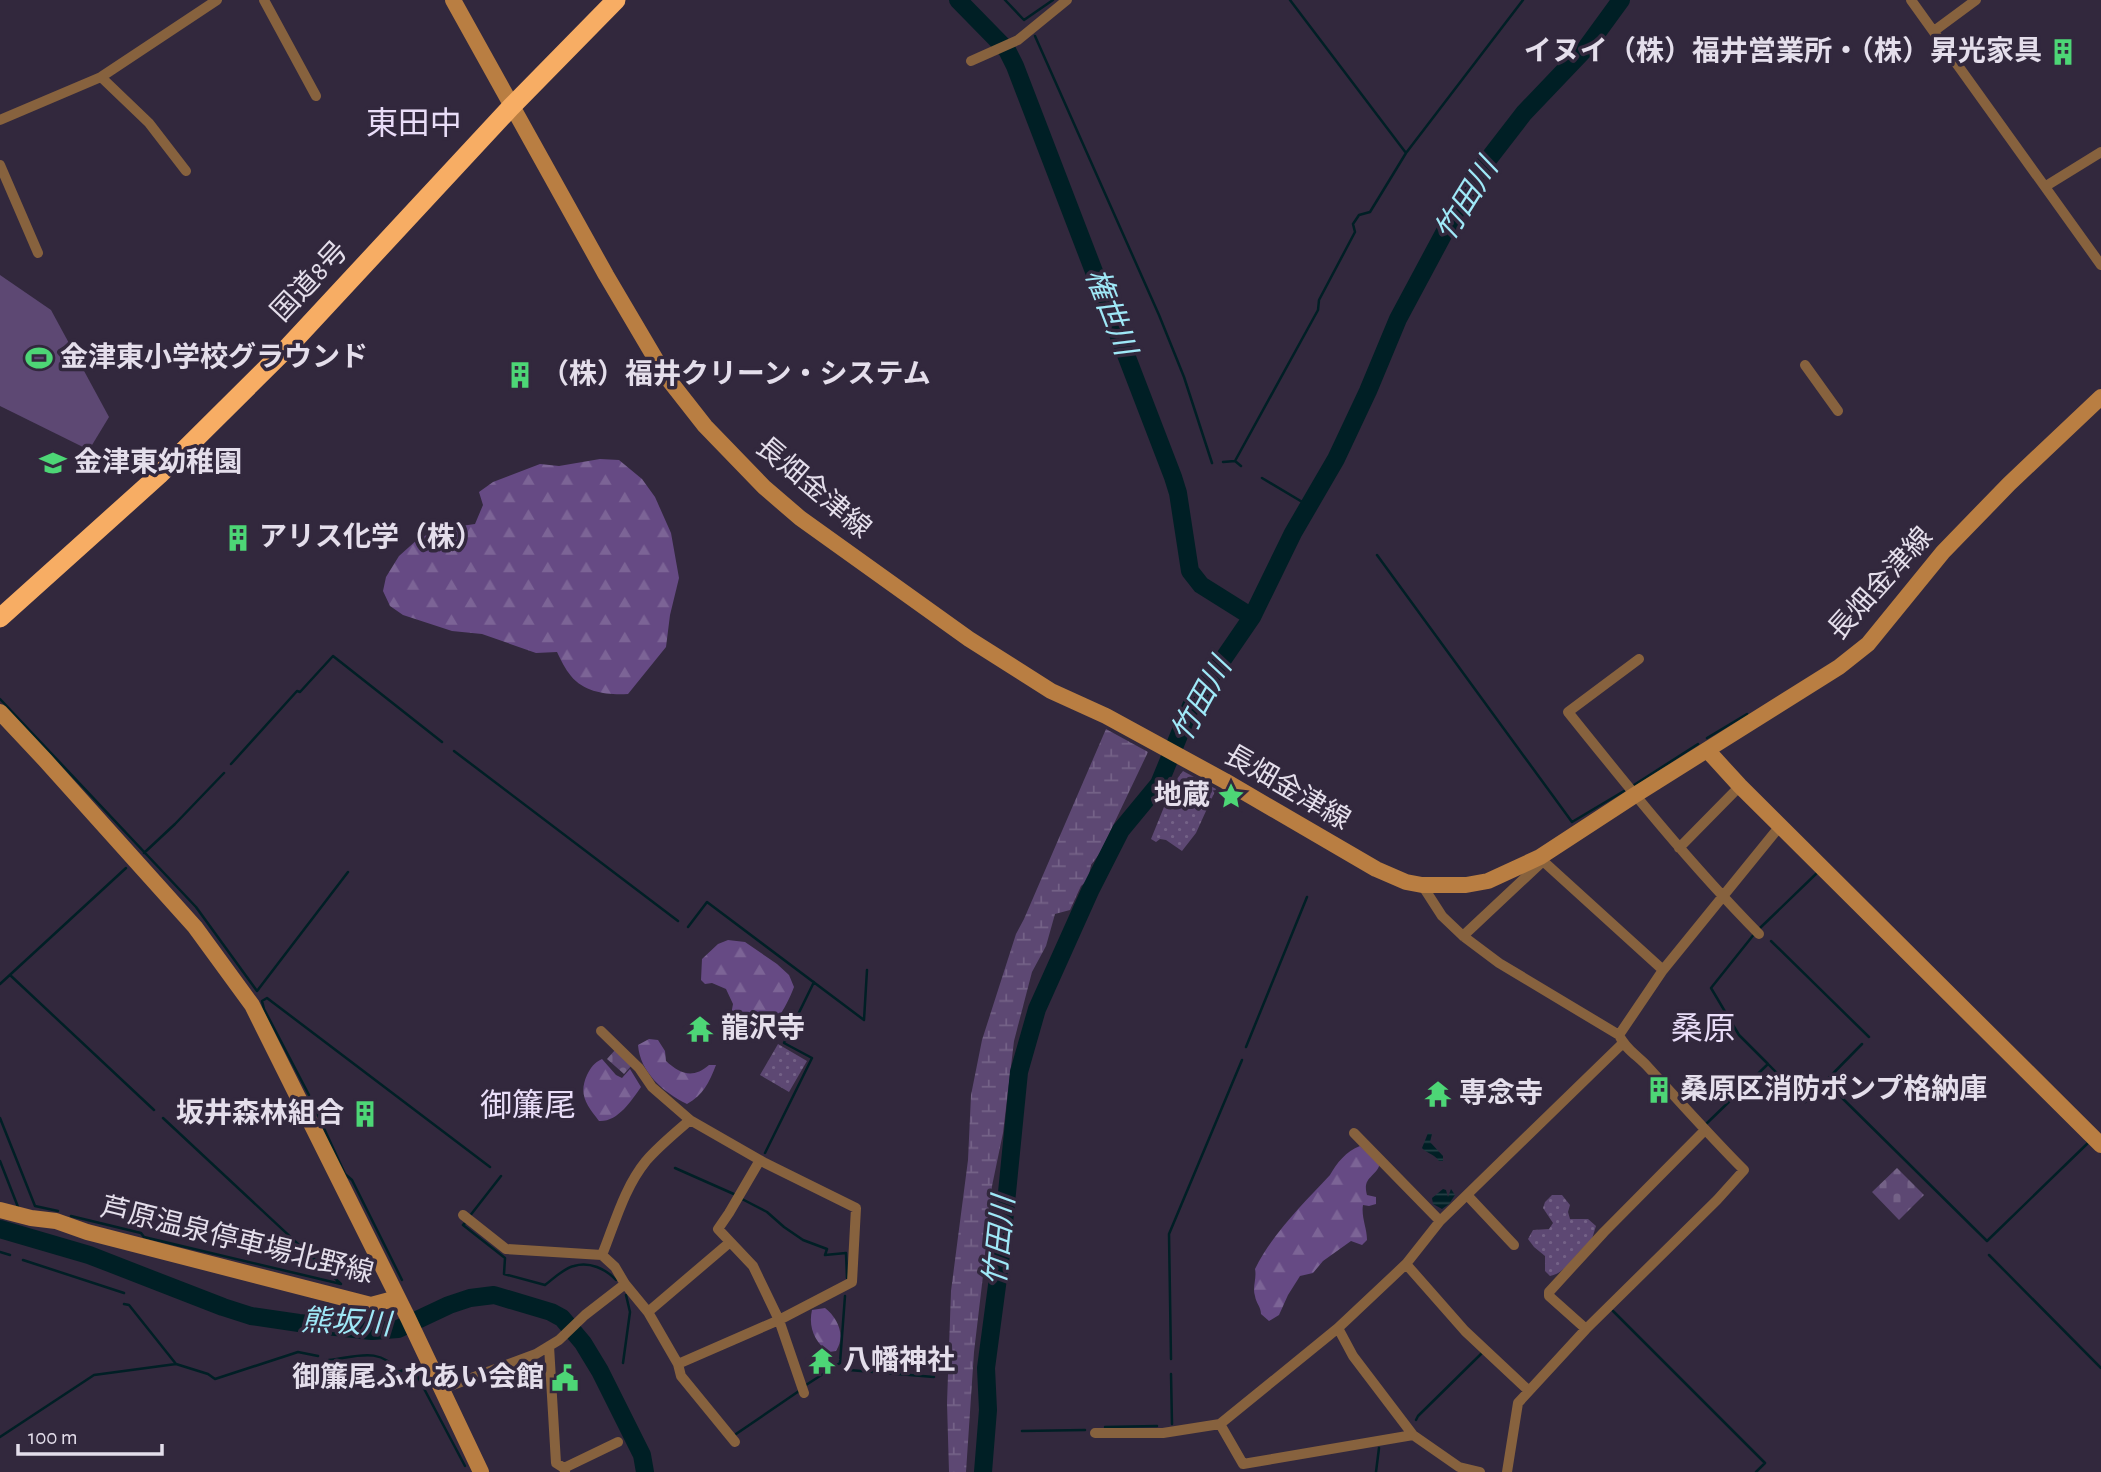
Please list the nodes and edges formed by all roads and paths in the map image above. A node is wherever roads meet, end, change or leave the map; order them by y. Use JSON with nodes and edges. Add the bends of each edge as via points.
{"nodes":[{"id":1,"x":217,"y":0,"type":"edge"},
{"id":2,"x":264,"y":0,"type":"edge"},
{"id":3,"x":453,"y":0,"type":"edge"},
{"id":4,"x":616,"y":0,"type":"edge"},
{"id":5,"x":1067,"y":0,"type":"edge"},
{"id":6,"x":1911,"y":0,"type":"edge"},
{"id":7,"x":1976,"y":0,"type":"edge"},
{"id":8,"x":1934,"y":31,"type":"junction"},
{"id":9,"x":971,"y":61,"type":"dead end"},
{"id":10,"x":101,"y":77,"type":"junction"},
{"id":11,"x":316,"y":96,"type":"dead end"},
{"id":12,"x":511,"y":107,"type":"junction"},
{"id":13,"x":0,"y":120,"type":"edge"},
{"id":14,"x":2101,"y":152,"type":"edge"},
{"id":15,"x":0,"y":165,"type":"edge"},
{"id":16,"x":186,"y":171,"type":"dead end"},
{"id":17,"x":2046,"y":186,"type":"junction"},
{"id":18,"x":38,"y":253,"type":"dead end"},
{"id":19,"x":2101,"y":265,"type":"edge"},
{"id":20,"x":1805,"y":365,"type":"dead end"},
{"id":21,"x":2101,"y":397,"type":"edge"},
{"id":22,"x":1838,"y":411,"type":"dead end"},
{"id":23,"x":0,"y":618,"type":"edge"},
{"id":24,"x":1639,"y":659,"type":"dead end"},
{"id":25,"x":0,"y":712,"type":"edge"},
{"id":26,"x":1707,"y":751,"type":"junction"},
{"id":27,"x":1740,"y":786,"type":"junction"},
{"id":28,"x":1635,"y":795,"type":"junction"},
{"id":29,"x":1780,"y":826,"type":"junction"},
{"id":30,"x":1679,"y":848,"type":"junction"},
{"id":31,"x":1541,"y":859,"type":"junction"},
{"id":32,"x":1422,"y":885,"type":"junction"},
{"id":33,"x":1722,"y":897,"type":"junction"},
{"id":34,"x":1759,"y":934,"type":"dead end"},
{"id":35,"x":1463,"y":936,"type":"junction"},
{"id":36,"x":1663,"y":970,"type":"junction"},
{"id":37,"x":601,"y":1031,"type":"dead end"},
{"id":38,"x":1621,"y":1039,"type":"junction"},
{"id":39,"x":690,"y":1120,"type":"junction"},
{"id":40,"x":1705,"y":1130,"type":"junction"},
{"id":41,"x":1354,"y":1133,"type":"dead end"},
{"id":42,"x":2101,"y":1145,"type":"edge"},
{"id":43,"x":760,"y":1160,"type":"junction"},
{"id":44,"x":1467,"y":1195,"type":"junction"},
{"id":45,"x":0,"y":1210,"type":"edge"},
{"id":46,"x":463,"y":1214,"type":"dead end"},
{"id":47,"x":1440,"y":1221,"type":"junction"},
{"id":48,"x":729,"y":1242,"type":"junction"},
{"id":49,"x":1514,"y":1245,"type":"dead end"},
{"id":50,"x":602,"y":1255,"type":"junction"},
{"id":51,"x":1406,"y":1264,"type":"junction"},
{"id":52,"x":625,"y":1284,"type":"junction"},
{"id":53,"x":397,"y":1298,"type":"junction"},
{"id":54,"x":648,"y":1312,"type":"junction"},
{"id":55,"x":779,"y":1320,"type":"junction"},
{"id":56,"x":1338,"y":1328,"type":"junction"},
{"id":57,"x":1586,"y":1329,"type":"junction"},
{"id":58,"x":549,"y":1346,"type":"junction"},
{"id":59,"x":678,"y":1364,"type":"junction"},
{"id":60,"x":442,"y":1389,"type":"junction"},
{"id":61,"x":1528,"y":1390,"type":"junction"},
{"id":62,"x":804,"y":1392,"type":"dead end"},
{"id":63,"x":1220,"y":1424,"type":"junction"},
{"id":64,"x":1094,"y":1433,"type":"dead end"},
{"id":65,"x":1413,"y":1435,"type":"junction"},
{"id":66,"x":618,"y":1442,"type":"dead end"},
{"id":67,"x":735,"y":1442,"type":"dead end"},
{"id":68,"x":565,"y":1470,"type":"edge"},
{"id":69,"x":481,"y":1472,"type":"edge"},
{"id":70,"x":1480,"y":1472,"type":"edge"},
{"id":71,"x":1507,"y":1472,"type":"edge"}],
"edges":[{"from":1,"to":10,"type":"street"},
{"from":2,"to":11,"type":"street"},
{"from":3,"to":12,"type":"main road","name":"長畑金津線"},
{"from":4,"to":12,"type":"highway","name":"国道8号"},
{"from":5,"to":9,"type":"street","via":[[1018,40]]},
{"from":6,"to":8,"type":"street"},
{"from":7,"to":8,"type":"street"},
{"from":8,"to":17,"type":"street"},
{"from":10,"to":13,"type":"street"},
{"from":10,"to":16,"type":"street","via":[[149,123]]},
{"from":12,"to":23,"type":"highway","name":"国道8号","via":[[252,383],[159,475]]},
{"from":12,"to":32,"type":"main road","name":"長畑金津線","via":[[665,375],[705,426],[800,518],[946,624],[1051,691],[1225,781],[1376,869]]},
{"from":14,"to":17,"type":"street"},
{"from":15,"to":18,"type":"street"},
{"from":17,"to":19,"type":"street"},
{"from":20,"to":22,"type":"street"},
{"from":21,"to":26,"type":"main road","name":"長畑金津線","via":[[1943,552],[1868,644]]},
{"from":24,"to":28,"type":"street","via":[[1568,712]]},
{"from":25,"to":53,"type":"main road","via":[[195,927],[252,1005]]},
{"from":26,"to":27,"type":"main road"},
{"from":26,"to":28,"type":"main road","name":"長畑金津線"},
{"from":27,"to":29,"type":"main road"},
{"from":27,"to":30,"type":"street"},
{"from":28,"to":30,"type":"street"},
{"from":28,"to":31,"type":"main road","name":"長畑金津線"},
{"from":29,"to":33,"type":"street"},
{"from":29,"to":42,"type":"main road"},
{"from":30,"to":33,"type":"street"},
{"from":31,"to":32,"type":"main road","name":"長畑金津線","via":[[1488,881]]},
{"from":31,"to":35,"type":"street"},
{"from":31,"to":36,"type":"street"},
{"from":32,"to":35,"type":"street","via":[[1442,916]]},
{"from":33,"to":34,"type":"street"},
{"from":33,"to":36,"type":"street"},
{"from":35,"to":38,"type":"street"},
{"from":36,"to":38,"type":"street"},
{"from":37,"to":39,"type":"street","via":[[652,1087]]},
{"from":38,"to":40,"type":"street"},
{"from":38,"to":44,"type":"street"},
{"from":39,"to":43,"type":"street"},
{"from":39,"to":50,"type":"street","via":[[633,1180]]},
{"from":40,"to":57,"type":"street","via":[[1549,1292]]},
{"from":40,"to":57,"type":"street","via":[[1744,1171]]},
{"from":41,"to":47,"type":"street"},
{"from":43,"to":48,"type":"street","via":[[718,1230]]},
{"from":43,"to":55,"type":"street","via":[[856,1208],[852,1282]]},
{"from":44,"to":47,"type":"street"},
{"from":44,"to":49,"type":"street"},
{"from":45,"to":53,"type":"main road","name":"芦原温泉停車場北野線","via":[[371,1305]]},
{"from":46,"to":50,"type":"street","via":[[506,1249]]},
{"from":47,"to":51,"type":"street"},
{"from":48,"to":54,"type":"street"},
{"from":48,"to":55,"type":"street","via":[[753,1266]]},
{"from":50,"to":52,"type":"street"},
{"from":51,"to":56,"type":"street"},
{"from":51,"to":61,"type":"street","via":[[1465,1331]]},
{"from":52,"to":54,"type":"street"},
{"from":52,"to":58,"type":"street"},
{"from":53,"to":60,"type":"main road","name":"芦原温泉停車場北野線"},
{"from":54,"to":59,"type":"street"},
{"from":55,"to":59,"type":"street"},
{"from":55,"to":62,"type":"street"},
{"from":56,"to":63,"type":"street"},
{"from":56,"to":65,"type":"street","via":[[1353,1356]]},
{"from":57,"to":61,"type":"street"},
{"from":58,"to":60,"type":"street"},
{"from":58,"to":68,"type":"street","via":[[556,1463]]},
{"from":59,"to":67,"type":"street","via":[[681,1376]]},
{"from":60,"to":69,"type":"main road","name":"芦原温泉停車場北野線"},
{"from":61,"to":71,"type":"street","via":[[1518,1402]]},
{"from":63,"to":64,"type":"street","via":[[1163,1433]]},
{"from":63,"to":65,"type":"street","via":[[1243,1464]]},
{"from":65,"to":70,"type":"street","via":[[1459,1467]]},
{"from":66,"to":68,"type":"street"}]}
